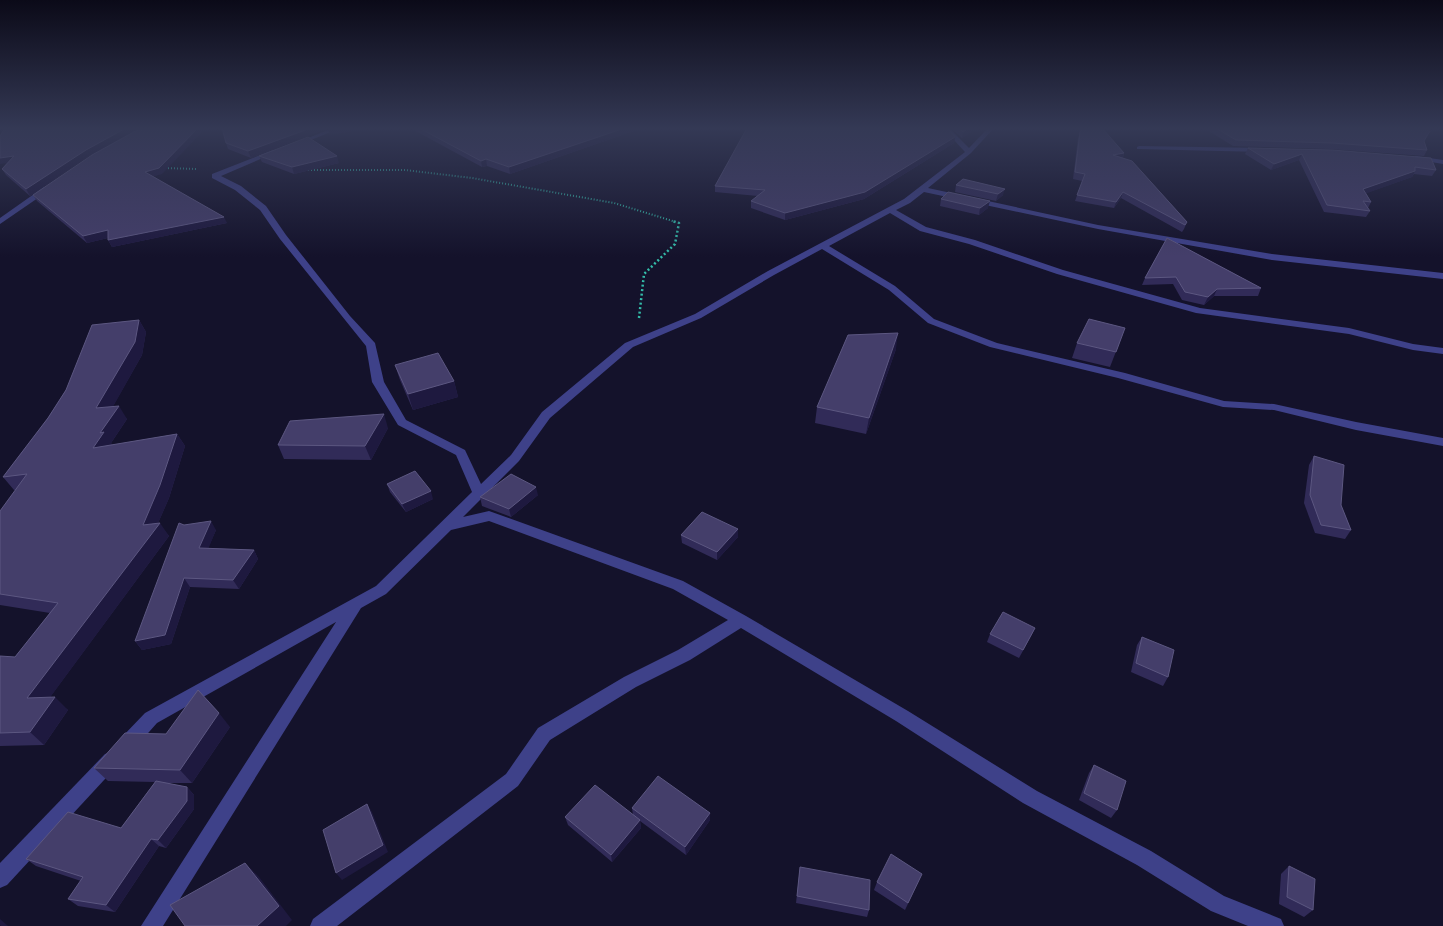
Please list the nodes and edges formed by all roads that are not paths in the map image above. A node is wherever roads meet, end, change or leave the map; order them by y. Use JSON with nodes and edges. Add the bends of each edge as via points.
{"nodes":[{"id":1,"x":229,"y":171,"type":"edge"},
{"id":2,"x":945,"y":171,"type":"edge"},
{"id":3,"x":53,"y":185,"type":"edge"},
{"id":4,"x":922,"y":189,"type":"junction"},
{"id":5,"x":890,"y":210,"type":"junction"},
{"id":6,"x":0,"y":222,"type":"edge"},
{"id":7,"x":823,"y":246,"type":"junction"},
{"id":8,"x":1443,"y":276,"type":"edge"},
{"id":9,"x":1443,"y":351,"type":"edge"},
{"id":10,"x":1443,"y":442,"type":"edge"},
{"id":11,"x":479,"y":493,"type":"junction"},
{"id":12,"x":445,"y":526,"type":"junction"},
{"id":13,"x":356,"y":604,"type":"junction"},
{"id":14,"x":741,"y":620,"type":"junction"},
{"id":15,"x":0,"y":878,"type":"edge"},
{"id":16,"x":151,"y":926,"type":"edge"},
{"id":17,"x":320,"y":926,"type":"edge"},
{"id":18,"x":1274,"y":926,"type":"edge"}],
"edges":[{"from":1,"to":11,"type":"street","via":[[215,176],[238,188],[263,208],[341,311],[371,345],[378,382],[402,422],[461,453]]},
{"from":2,"to":4,"type":"street"},
{"from":3,"to":6,"type":"street"},
{"from":4,"to":5,"type":"street"},
{"from":4,"to":8,"type":"street","via":[[1098,227],[1272,257]]},
{"from":5,"to":7,"type":"street"},
{"from":5,"to":9,"type":"street","via":[[923,229],[1199,311],[1349,331]]},
{"from":7,"to":10,"type":"street","via":[[892,288],[931,321],[994,344],[1121,374],[1223,404],[1274,407]]},
{"from":7,"to":11,"type":"street","via":[[698,316],[629,345],[546,415],[515,458]]},
{"from":11,"to":12,"type":"street"},
{"from":12,"to":13,"type":"street","via":[[381,590]]},
{"from":12,"to":14,"type":"street","via":[[489,516],[678,585]]},
{"from":13,"to":15,"type":"street","via":[[151,718]]},
{"from":13,"to":16,"type":"street"},
{"from":14,"to":17,"type":"street","via":[[544,734],[512,780]]},
{"from":14,"to":18,"type":"street","via":[[902,716],[1030,798],[1144,858],[1218,904]]}]}
